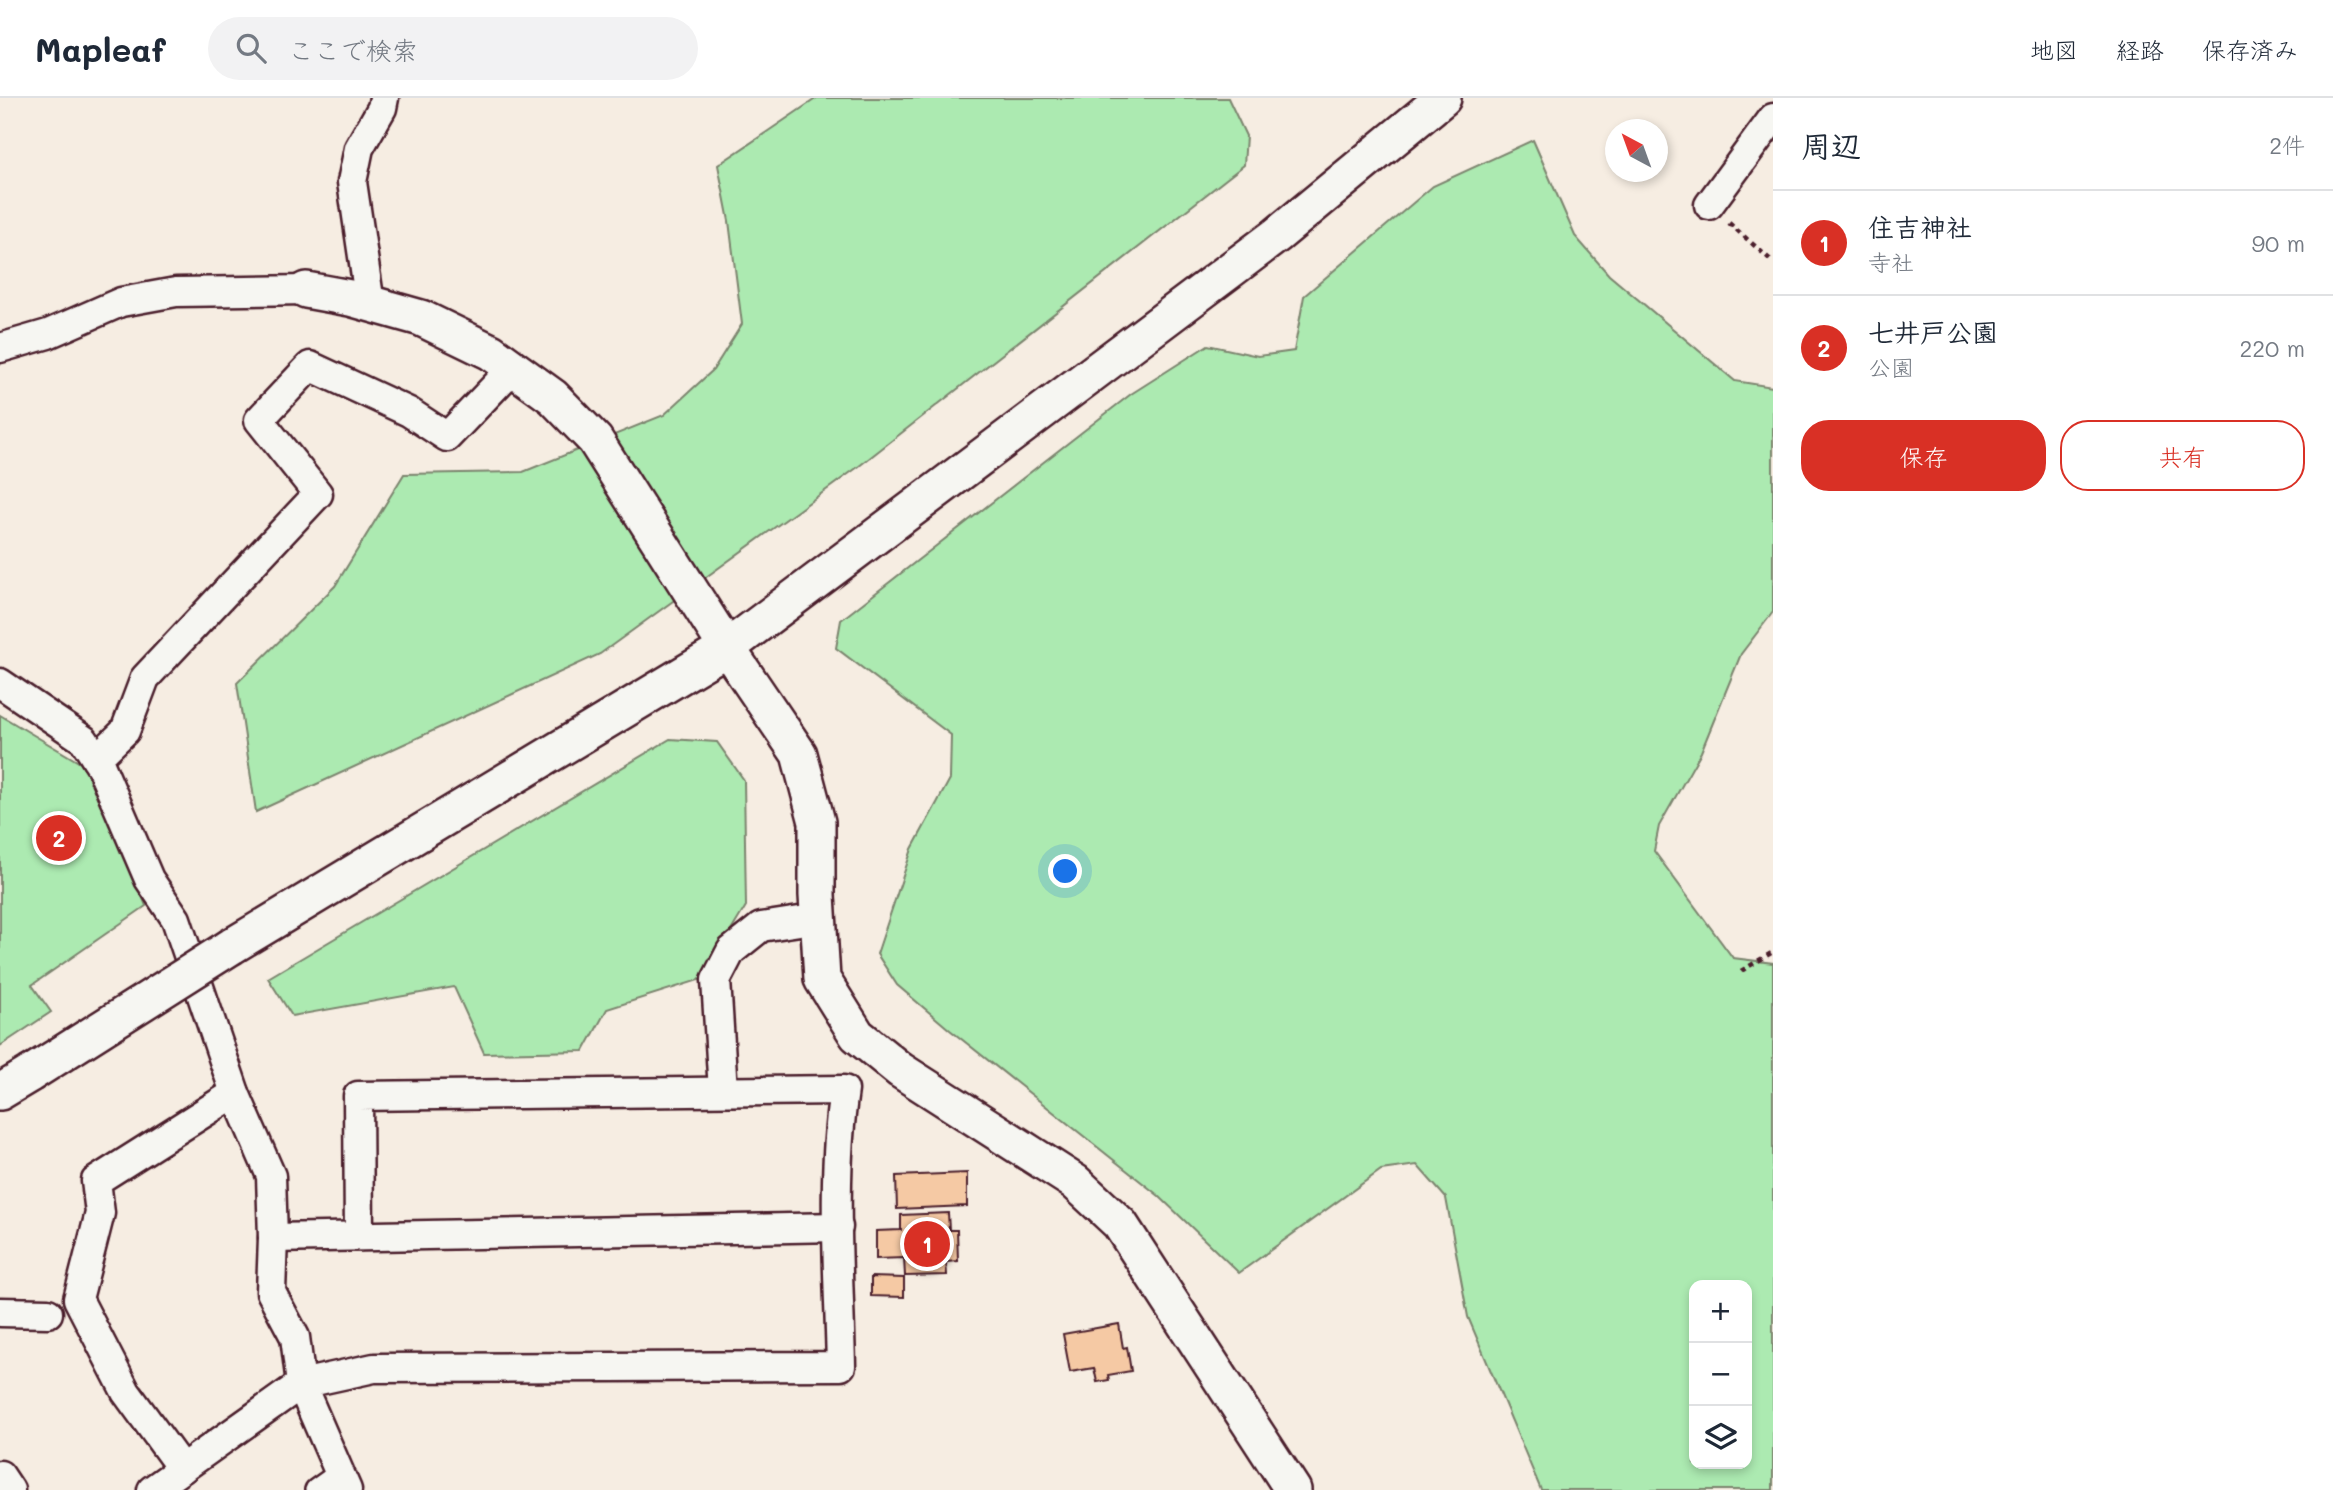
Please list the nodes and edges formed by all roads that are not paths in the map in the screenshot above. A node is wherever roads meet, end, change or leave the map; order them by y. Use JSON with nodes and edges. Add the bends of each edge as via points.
{"nodes":[{"id":1,"x":384,"y":98,"type":"edge"},
{"id":2,"x":1443,"y":98,"type":"edge"},
{"id":3,"x":1773,"y":118,"type":"edge"},
{"id":4,"x":1709,"y":205,"type":"road end"},
{"id":5,"x":306,"y":290,"type":"joint"},
{"id":6,"x":370,"y":304,"type":"junction"},
{"id":7,"x":0,"y":348,"type":"edge"},
{"id":8,"x":513,"y":368,"type":"junction"},
{"id":9,"x":727,"y":648,"type":"junction"},
{"id":10,"x":0,"y":683,"type":"edge"},
{"id":11,"x":96,"y":760,"type":"junction"},
{"id":12,"x":819,"y":918,"type":"junction"},
{"id":13,"x":723,"y":1091,"type":"junction"},
{"id":14,"x":0,"y":1092,"type":"edge"},
{"id":15,"x":235,"y":1093,"type":"junction"},
{"id":16,"x":838,"y":1227,"type":"junction"},
{"id":17,"x":359,"y":1236,"type":"junction"},
{"id":18,"x":274,"y":1238,"type":"junction"},
{"id":19,"x":0,"y":1312,"type":"edge"},
{"id":20,"x":48,"y":1313,"type":"dead end"},
{"id":21,"x":301,"y":1384,"type":"junction"},
{"id":22,"x":182,"y":1469,"type":"junction"},
{"id":23,"x":0,"y":1475,"type":"edge"},
{"id":24,"x":344,"y":1481,"type":"edge"},
{"id":25,"x":10,"y":1490,"type":"edge"},
{"id":26,"x":152,"y":1490,"type":"edge"},
{"id":27,"x":316,"y":1490,"type":"edge"},
{"id":28,"x":1293,"y":1490,"type":"edge"}],
"edges":[{"from":1,"to":6,"type":"street","via":[[359,148],[352,182]]},
{"from":2,"to":9,"type":"street","via":[[1277,235]]},
{"from":3,"to":4,"type":"street"},
{"from":5,"to":6,"type":"street"},
{"from":5,"to":7,"type":"street","via":[[162,294],[121,302],[48,334]]},
{"from":6,"to":8,"type":"street","via":[[421,318],[491,352]]},
{"from":8,"to":9,"type":"street","via":[[553,397],[595,440]]},
{"from":8,"to":11,"type":"street","via":[[447,437],[409,412],[310,366],[259,420],[317,494],[145,678],[125,731]]},
{"from":9,"to":12,"type":"street","via":[[799,754],[817,822]]},
{"from":9,"to":14,"type":"street","bridge":true,"via":[[232,946]]},
{"from":10,"to":11,"type":"street","via":[[84,740]]},
{"from":11,"to":15,"type":"street","via":[[149,879],[176,919]]},
{"from":12,"to":13,"type":"street","via":[[761,927],[731,951],[716,980]]},
{"from":12,"to":28,"type":"street","via":[[822,979],[857,1035],[900,1070],[1075,1182],[1120,1224]]},
{"from":13,"to":16,"type":"street","via":[[844,1090]]},
{"from":13,"to":17,"type":"street","via":[[358,1096]]},
{"from":15,"to":18,"type":"street","via":[[271,1176]]},
{"from":15,"to":22,"type":"street","via":[[96,1181],[100,1213],[78,1299],[126,1392]]},
{"from":16,"to":17,"type":"street"},
{"from":16,"to":21,"type":"street","via":[[841,1366],[374,1368]]},
{"from":17,"to":18,"type":"street"},
{"from":18,"to":21,"type":"street","via":[[271,1292],[295,1337]]},
{"from":19,"to":20,"type":"street"},
{"from":21,"to":22,"type":"street"},
{"from":21,"to":24,"type":"street"},
{"from":22,"to":26,"type":"street"},
{"from":23,"to":25,"type":"street"},
{"from":24,"to":27,"type":"street"}]}
